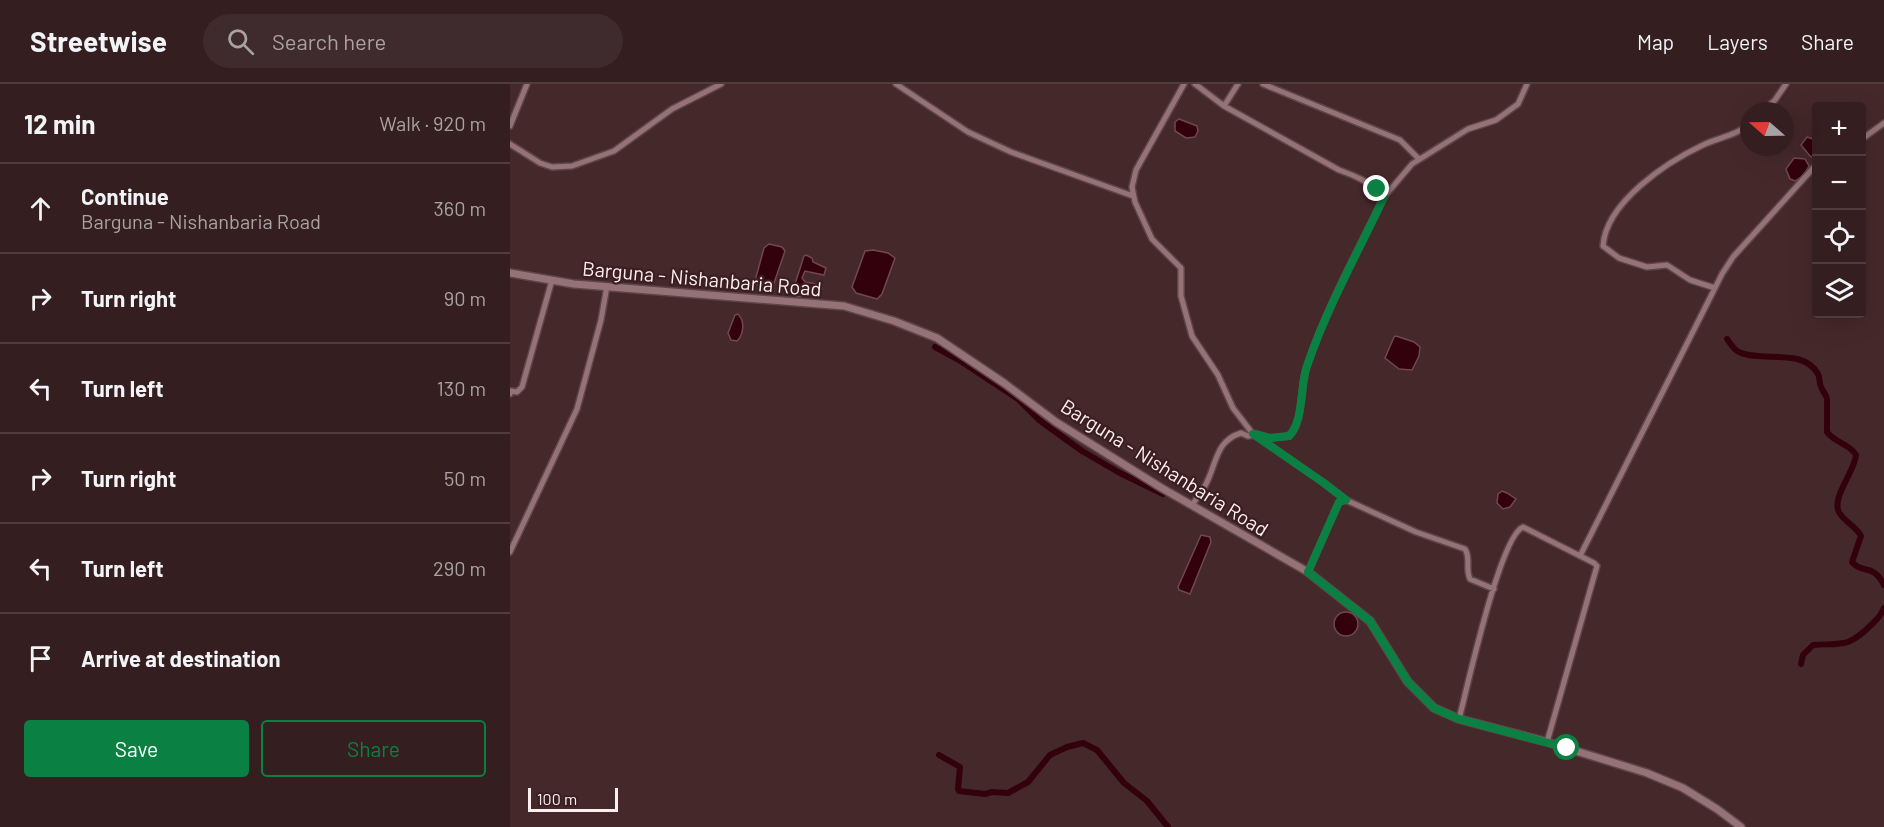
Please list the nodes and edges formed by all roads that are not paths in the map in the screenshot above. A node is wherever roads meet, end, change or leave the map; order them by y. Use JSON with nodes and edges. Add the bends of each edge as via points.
{"nodes":[{"id":1,"x":527,"y":84,"type":"edge"},
{"id":2,"x":721,"y":84,"type":"edge"},
{"id":3,"x":896,"y":84,"type":"edge"},
{"id":4,"x":1184,"y":84,"type":"edge"},
{"id":5,"x":1195,"y":84,"type":"edge"},
{"id":6,"x":1238,"y":84,"type":"edge"},
{"id":7,"x":1263,"y":84,"type":"edge"},
{"id":8,"x":1527,"y":84,"type":"edge"},
{"id":9,"x":1786,"y":84,"type":"edge"},
{"id":10,"x":1773,"y":102,"type":"edge"},
{"id":11,"x":1224,"y":106,"type":"junction"},
{"id":12,"x":1884,"y":123,"type":"edge"},
{"id":13,"x":510,"y":126,"type":"edge"},
{"id":14,"x":1740,"y":132,"type":"edge"},
{"id":15,"x":1866,"y":136,"type":"edge"},
{"id":16,"x":510,"y":144,"type":"edge"},
{"id":17,"x":1419,"y":159,"type":"junction"},
{"id":18,"x":1812,"y":169,"type":"edge"},
{"id":19,"x":1133,"y":196,"type":"junction"},
{"id":20,"x":1384,"y":197,"type":"junction"},
{"id":21,"x":510,"y":273,"type":"edge"},
{"id":22,"x":552,"y":280,"type":"junction"},
{"id":23,"x":607,"y":286,"type":"junction"},
{"id":24,"x":1715,"y":288,"type":"junction"},
{"id":25,"x":510,"y":394,"type":"edge"},
{"id":26,"x":1253,"y":434,"type":"junction"},
{"id":27,"x":1346,"y":500,"type":"junction"},
{"id":28,"x":1192,"y":505,"type":"junction"},
{"id":29,"x":510,"y":552,"type":"edge"},
{"id":30,"x":1580,"y":556,"type":"junction"},
{"id":31,"x":1308,"y":572,"type":"junction"},
{"id":32,"x":1494,"y":589,"type":"junction"},
{"id":33,"x":1459,"y":719,"type":"junction"},
{"id":34,"x":1547,"y":742,"type":"junction"},
{"id":35,"x":1741,"y":827,"type":"edge"}],
"edges":[{"from":1,"to":13,"type":"street"},
{"from":2,"to":16,"type":"street","via":[[672,109],[614,151],[572,166],[546,165]]},
{"from":3,"to":19,"type":"street","via":[[968,132],[1011,152]]},
{"from":4,"to":19,"type":"street","via":[[1136,170]]},
{"from":5,"to":11,"type":"street"},
{"from":6,"to":11,"type":"street"},
{"from":7,"to":17,"type":"street","via":[[1400,140]]},
{"from":8,"to":17,"type":"street","via":[[1518,104],[1496,120],[1468,129]]},
{"from":9,"to":10,"type":"street"},
{"from":11,"to":20,"type":"street","via":[[1355,176]]},
{"from":12,"to":15,"type":"street"},
{"from":14,"to":24,"type":"street","via":[[1706,143],[1663,167],[1614,215],[1604,239],[1603,246],[1618,258],[1647,267],[1667,265],[1690,280]]},
{"from":17,"to":20,"type":"street"},
{"from":18,"to":24,"type":"street","via":[[1733,257]]},
{"from":19,"to":26,"type":"street","via":[[1152,239],[1181,268],[1182,296],[1192,336],[1218,375],[1233,408]]},
{"from":20,"to":26,"type":"street","via":[[1324,321],[1306,368],[1293,431],[1289,436],[1270,438]]},
{"from":21,"to":22,"type":"street","name":"Barguna - Nishanbaria Road"},
{"from":22,"to":23,"type":"street","name":"Barguna - Nishanbaria Road"},
{"from":22,"to":25,"type":"street","via":[[522,387]]},
{"from":23,"to":28,"type":"street","name":"Barguna - Nishanbaria Road","via":[[844,306],[894,321],[951,347],[1056,422]]},
{"from":23,"to":29,"type":"street","via":[[577,409]]},
{"from":24,"to":30,"type":"street"},
{"from":26,"to":27,"type":"street"},
{"from":26,"to":28,"type":"street","via":[[1229,437]]},
{"from":27,"to":31,"type":"street","via":[[1339,502]]},
{"from":27,"to":32,"type":"street","via":[[1465,549],[1470,579]]},
{"from":28,"to":31,"type":"street","name":"Barguna - Nishanbaria Road"},
{"from":30,"to":32,"type":"street","via":[[1520,528],[1506,550]]},
{"from":30,"to":34,"type":"street","via":[[1594,563],[1597,572]]},
{"from":31,"to":33,"type":"street","name":"Barguna - Nishanbaria Road","via":[[1370,621],[1408,682],[1434,708]]},
{"from":32,"to":33,"type":"street"},
{"from":33,"to":34,"type":"street","name":"Barguna - Nishanbaria Road"},
{"from":34,"to":35,"type":"street","name":"Barguna - Nishanbaria Road","via":[[1683,788]]}]}
